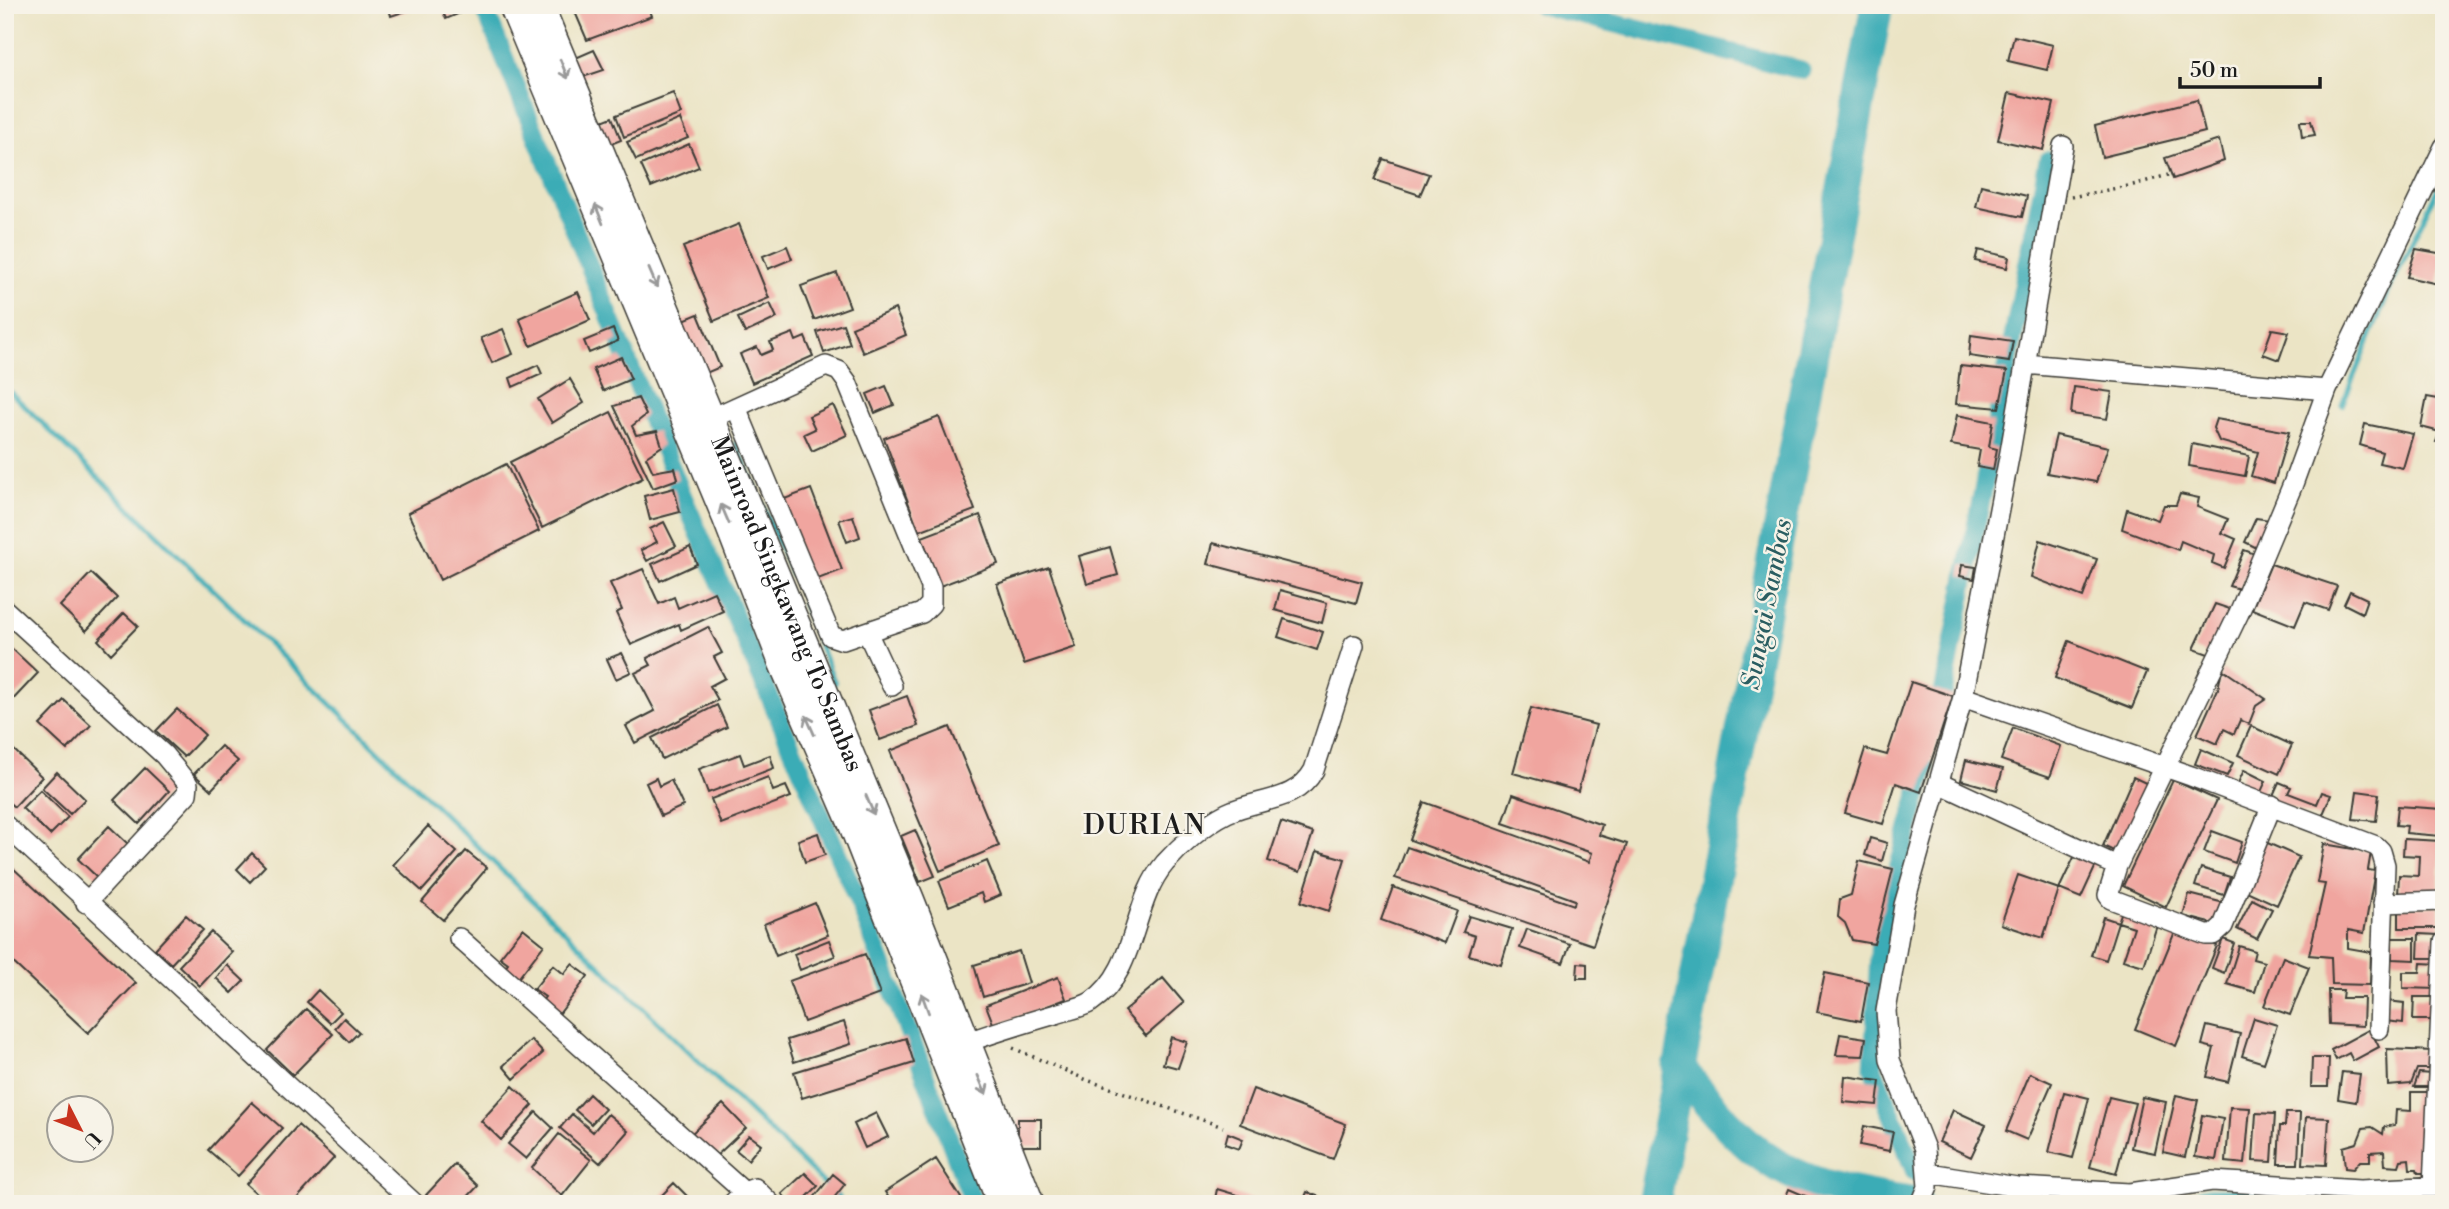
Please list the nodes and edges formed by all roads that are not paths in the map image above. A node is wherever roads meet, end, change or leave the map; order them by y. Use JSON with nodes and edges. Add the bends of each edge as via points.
{"nodes":[{"id":1,"x":513,"y":5,"type":"edge"},
{"id":2,"x":539,"y":5,"type":"edge"},
{"id":3,"x":2063,"y":146,"type":"dead end"},
{"id":4,"x":2444,"y":146,"type":"edge"},
{"id":5,"x":2025,"y":364,"type":"junction"},
{"id":6,"x":2327,"y":390,"type":"junction"},
{"id":7,"x":736,"y":407,"type":"junction"},
{"id":8,"x":710,"y":419,"type":"junction"},
{"id":9,"x":797,"y":590,"type":"junction"},
{"id":10,"x":5,"y":610,"type":"edge"},
{"id":11,"x":867,"y":632,"type":"junction"},
{"id":12,"x":1354,"y":645,"type":"dead end"},
{"id":13,"x":796,"y":659,"type":"junction"},
{"id":14,"x":892,"y":687,"type":"dead end"},
{"id":15,"x":1963,"y":697,"type":"junction"},
{"id":16,"x":2164,"y":766,"type":"junction"},
{"id":17,"x":1939,"y":783,"type":"junction"},
{"id":18,"x":2272,"y":805,"type":"junction"},
{"id":19,"x":5,"y":825,"type":"edge"},
{"id":20,"x":2117,"y":866,"type":"junction"},
{"id":21,"x":2444,"y":901,"type":"edge"},
{"id":22,"x":86,"y":903,"type":"junction"},
{"id":23,"x":2383,"y":903,"type":"junction"},
{"id":24,"x":459,"y":938,"type":"dead end"},
{"id":25,"x":2444,"y":942,"type":"edge"},
{"id":26,"x":2379,"y":1029,"type":"dead end"},
{"id":27,"x":975,"y":1040,"type":"junction"},
{"id":28,"x":2439,"y":1187,"type":"edge"},
{"id":29,"x":1926,"y":1188,"type":"edge"},
{"id":30,"x":738,"y":1198,"type":"edge"},
{"id":31,"x":2401,"y":1198,"type":"edge"},
{"id":32,"x":415,"y":1204,"type":"edge"},
{"id":33,"x":771,"y":1204,"type":"edge"},
{"id":34,"x":1002,"y":1204,"type":"edge"},
{"id":35,"x":1030,"y":1204,"type":"edge"}],
"edges":[{"from":13,"to":1,"type":"highway","name":"Mainroad Singkawang To Sambas","one_way":true,"via":[[726,516]]},
{"from":2,"to":8,"type":"highway","name":"Mainroad Singkawang To Sambas","one_way":true},
{"from":3,"to":5,"type":"street"},
{"from":4,"to":6,"type":"street"},
{"from":5,"to":6,"type":"street"},
{"from":5,"to":15,"type":"street"},
{"from":6,"to":16,"type":"street","via":[[2239,613]]},
{"from":7,"to":8,"type":"street"},
{"from":7,"to":9,"type":"street"},
{"from":7,"to":11,"type":"street","via":[[826,366],[839,371],[847,382],[933,595],[922,613]]},
{"from":8,"to":9,"type":"highway","name":"Mainroad Singkawang To Sambas"},
{"from":9,"to":11,"type":"street","via":[[835,639]]},
{"from":9,"to":13,"type":"highway","name":"Mainroad Singkawang To Sambas"},
{"from":10,"to":22,"type":"street","via":[[155,747],[188,784],[187,794]]},
{"from":11,"to":14,"type":"street"},
{"from":12,"to":27,"type":"street","via":[[1306,785],[1294,793],[1227,813],[1165,864],[1122,962],[1088,1004]]},
{"from":13,"to":27,"type":"highway","name":"Mainroad Singkawang To Sambas","one_way":true},
{"from":34,"to":13,"type":"highway","name":"Mainroad Singkawang To Sambas","one_way":true,"via":[[852,822]]},
{"from":15,"to":16,"type":"street"},
{"from":15,"to":17,"type":"street"},
{"from":16,"to":18,"type":"street"},
{"from":16,"to":20,"type":"street"},
{"from":17,"to":20,"type":"street"},
{"from":17,"to":29,"type":"street","via":[[1905,905],[1886,1011],[1890,1060],[1918,1125]]},
{"from":18,"to":20,"type":"street","via":[[2223,926],[2213,935],[2110,899]]},
{"from":18,"to":23,"type":"street","via":[[2376,846],[2385,865]]},
{"from":19,"to":22,"type":"street"},
{"from":21,"to":23,"type":"street"},
{"from":22,"to":32,"type":"street"},
{"from":23,"to":26,"type":"street"},
{"from":24,"to":30,"type":"street"},
{"from":25,"to":28,"type":"street"},
{"from":27,"to":35,"type":"highway","name":"Mainroad Singkawang To Sambas","one_way":true},
{"from":28,"to":31,"type":"street"},
{"from":29,"to":31,"type":"street","via":[[2130,1193],[2230,1181]]},
{"from":30,"to":33,"type":"street","via":[[755,1188]]}]}
